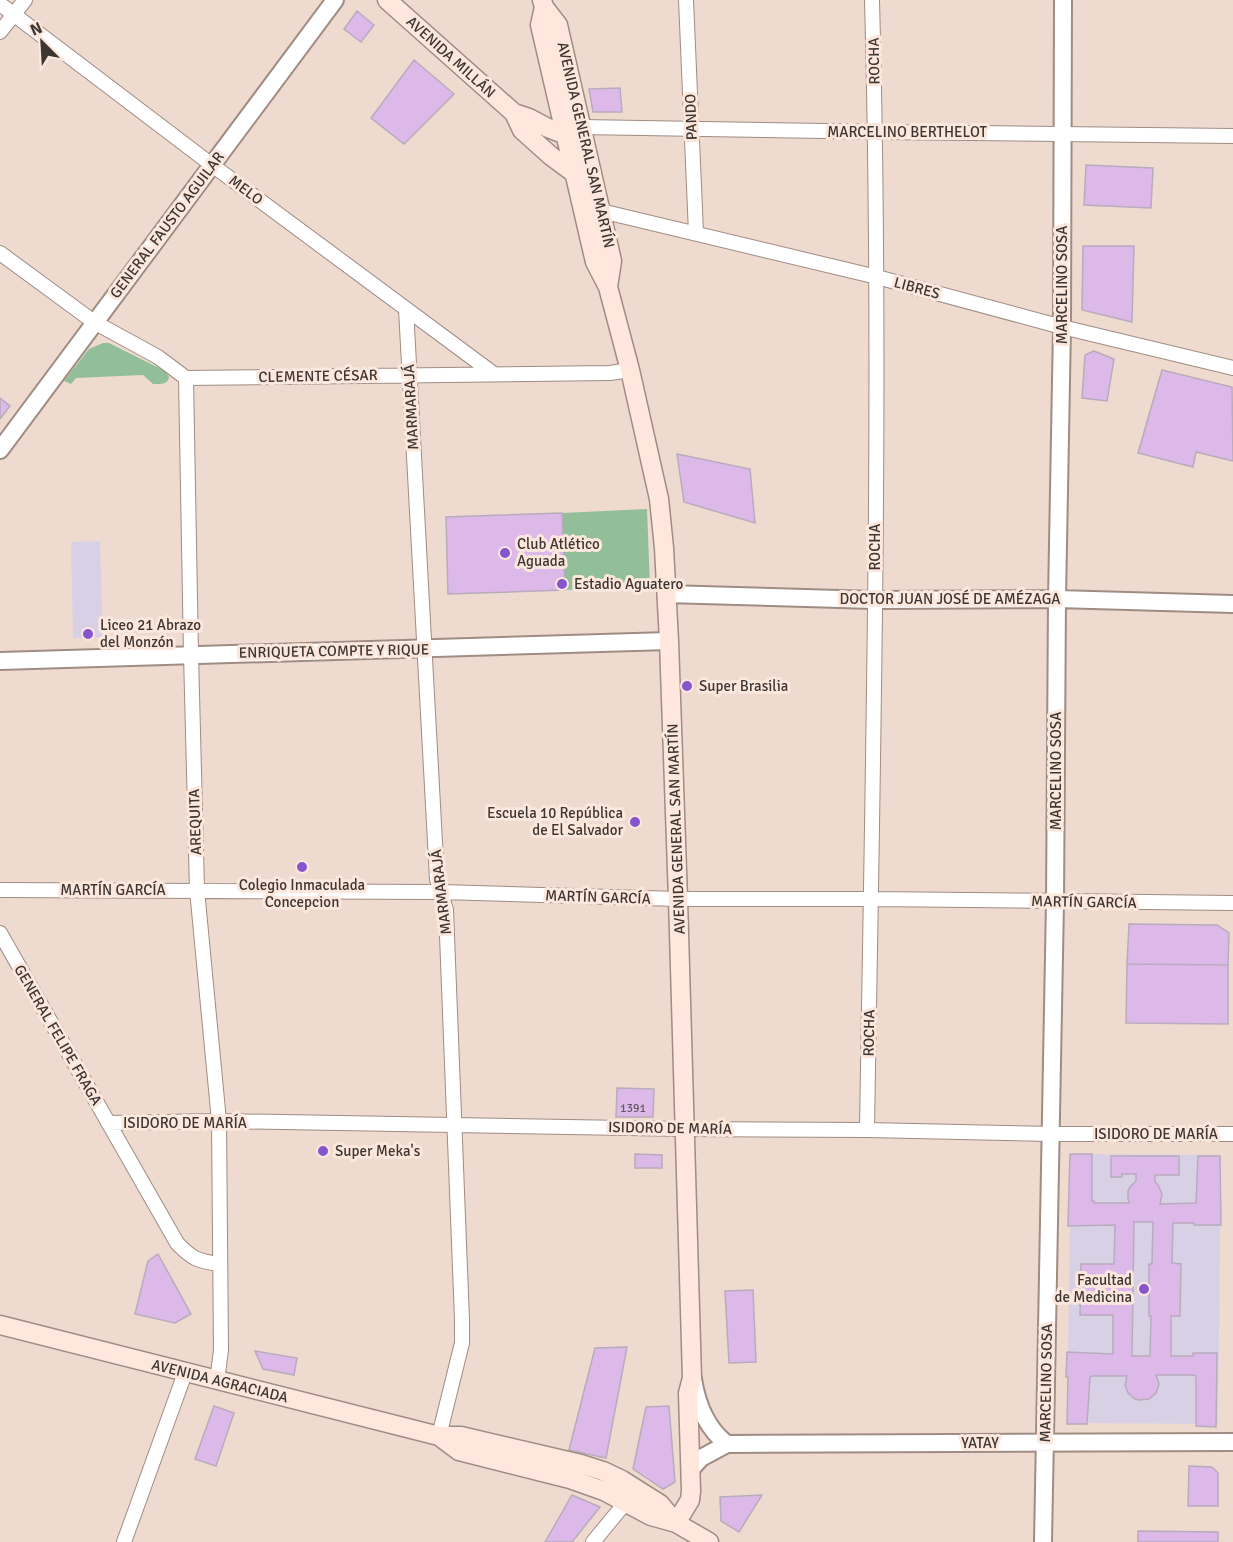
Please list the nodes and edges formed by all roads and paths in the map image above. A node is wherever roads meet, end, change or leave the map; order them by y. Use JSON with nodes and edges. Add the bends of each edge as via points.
{"nodes":[{"id":1,"x":25,"y":0,"type":"edge"},
{"id":2,"x":335,"y":0,"type":"edge"},
{"id":3,"x":387,"y":0,"type":"edge"},
{"id":4,"x":686,"y":0,"type":"edge"},
{"id":5,"x":872,"y":0,"type":"edge"},
{"id":6,"x":1063,"y":0,"type":"edge"},
{"id":7,"x":543,"y":3,"type":"edge"},
{"id":8,"x":0,"y":4,"type":"edge"},
{"id":9,"x":14,"y":14,"type":"junction"},
{"id":10,"x":0,"y":32,"type":"edge"},
{"id":11,"x":514,"y":113,"type":"junction"},
{"id":12,"x":692,"y":129,"type":"junction"},
{"id":13,"x":875,"y":133,"type":"junction"},
{"id":14,"x":1062,"y":133,"type":"junction"},
{"id":15,"x":577,"y":135,"type":"junction"},
{"id":16,"x":1233,"y":136,"type":"edge"},
{"id":17,"x":212,"y":165,"type":"junction"},
{"id":18,"x":574,"y":173,"type":"junction"},
{"id":19,"x":601,"y":211,"type":"junction"},
{"id":20,"x":696,"y":233,"type":"junction"},
{"id":21,"x":0,"y":253,"type":"edge"},
{"id":22,"x":877,"y":277,"type":"junction"},
{"id":23,"x":608,"y":287,"type":"junction"},
{"id":24,"x":406,"y":309,"type":"junction"},
{"id":25,"x":94,"y":322,"type":"junction"},
{"id":26,"x":1062,"y":327,"type":"junction"},
{"id":27,"x":1233,"y":368,"type":"edge"},
{"id":28,"x":630,"y":370,"type":"junction"},
{"id":29,"x":494,"y":374,"type":"junction"},
{"id":30,"x":410,"y":375,"type":"junction"},
{"id":31,"x":186,"y":378,"type":"junction"},
{"id":32,"x":0,"y":450,"type":"edge"},
{"id":33,"x":666,"y":594,"type":"junction"},
{"id":34,"x":1057,"y":599,"type":"junction"},
{"id":35,"x":874,"y":600,"type":"junction"},
{"id":36,"x":1233,"y":604,"type":"edge"},
{"id":37,"x":669,"y":641,"type":"junction"},
{"id":38,"x":424,"y":649,"type":"junction"},
{"id":39,"x":190,"y":654,"type":"junction"},
{"id":40,"x":0,"y":661,"type":"edge"},
{"id":41,"x":0,"y":890,"type":"edge"},
{"id":42,"x":197,"y":890,"type":"junction"},
{"id":43,"x":441,"y":892,"type":"junction"},
{"id":44,"x":678,"y":899,"type":"junction"},
{"id":45,"x":871,"y":899,"type":"junction"},
{"id":46,"x":1055,"y":902,"type":"junction"},
{"id":47,"x":1233,"y":903,"type":"edge"},
{"id":48,"x":0,"y":933,"type":"edge"},
{"id":49,"x":219,"y":1121,"type":"junction"},
{"id":50,"x":108,"y":1123,"type":"junction"},
{"id":51,"x":454,"y":1125,"type":"junction"},
{"id":52,"x":686,"y":1129,"type":"junction"},
{"id":53,"x":867,"y":1130,"type":"junction"},
{"id":54,"x":1051,"y":1134,"type":"junction"},
{"id":55,"x":1233,"y":1134,"type":"edge"},
{"id":56,"x":219,"y":1264,"type":"junction"},
{"id":57,"x":0,"y":1326,"type":"edge"},
{"id":58,"x":185,"y":1373,"type":"junction"},
{"id":59,"x":692,"y":1378,"type":"junction"},
{"id":60,"x":217,"y":1380,"type":"junction"},
{"id":61,"x":440,"y":1436,"type":"junction"},
{"id":62,"x":1233,"y":1442,"type":"edge"},
{"id":63,"x":1045,"y":1443,"type":"junction"},
{"id":64,"x":726,"y":1444,"type":"junction"},
{"id":65,"x":692,"y":1468,"type":"junction"},
{"id":66,"x":626,"y":1502,"type":"junction"},
{"id":67,"x":676,"y":1523,"type":"junction"},
{"id":68,"x":123,"y":1542,"type":"edge"},
{"id":69,"x":593,"y":1542,"type":"edge"},
{"id":70,"x":709,"y":1542,"type":"edge"},
{"id":71,"x":1043,"y":1542,"type":"edge"}],
"edges":[{"from":1,"to":9,"type":"street"},
{"from":2,"to":17,"type":"street","name":"GENERAL FAUSTO AGUILAR"},
{"from":3,"to":11,"type":"main road","name":"AVENIDA MILLÁN"},
{"from":4,"to":12,"type":"street","name":"PANDO"},
{"from":5,"to":13,"type":"street","name":"ROCHA"},
{"from":6,"to":14,"type":"street","name":"MARCELINO SOSA"},
{"from":7,"to":15,"type":"main road","name":"AVENIDA GENERAL SAN MARTÍN","via":[[540,25]]},
{"from":8,"to":9,"type":"street","name":"MELO"},
{"from":9,"to":10,"type":"street"},
{"from":9,"to":17,"type":"street","name":"MELO"},
{"from":11,"to":15,"type":"main road","name":"AVENIDA MILLÁN"},
{"from":11,"to":18,"type":"main road","name":"AVENIDA MILLÁN","via":[[522,130]]},
{"from":12,"to":13,"type":"street","name":"MARCELINO BERTHELOT"},
{"from":12,"to":15,"type":"street","name":"MARCELINO BERTHELOT"},
{"from":12,"to":20,"type":"street","name":"PANDO"},
{"from":13,"to":14,"type":"street","name":"MARCELINO BERTHELOT"},
{"from":13,"to":22,"type":"street","name":"ROCHA"},
{"from":14,"to":16,"type":"street","name":"MARCELINO BERTHELOT"},
{"from":14,"to":26,"type":"street","name":"MARCELINO SOSA"},
{"from":15,"to":18,"type":"main road","name":"AVENIDA GENERAL SAN MARTÍN"},
{"from":15,"to":19,"type":"main road","name":"AVENIDA GENERAL SAN MARTÍN"},
{"from":17,"to":24,"type":"street","name":"MELO"},
{"from":17,"to":25,"type":"street","name":"GENERAL FAUSTO AGUILAR"},
{"from":18,"to":23,"type":"main road","name":"AVENIDA GENERAL SAN MARTÍN","via":[[595,262]]},
{"from":19,"to":20,"type":"street","name":"LIBRES"},
{"from":19,"to":23,"type":"main road","name":"AVENIDA GENERAL SAN MARTÍN","via":[[612,261]]},
{"from":20,"to":22,"type":"street","name":"LIBRES"},
{"from":21,"to":25,"type":"street"},
{"from":22,"to":26,"type":"street","name":"LIBRES"},
{"from":22,"to":35,"type":"street","name":"ROCHA"},
{"from":23,"to":28,"type":"main road","name":"AVENIDA GENERAL SAN MARTÍN"},
{"from":24,"to":29,"type":"street","name":"MELO"},
{"from":24,"to":30,"type":"street","name":"MARMARAJÁ"},
{"from":25,"to":31,"type":"street","via":[[158,357]]},
{"from":25,"to":32,"type":"street","name":"GENERAL FAUSTO AGUILAR"},
{"from":26,"to":27,"type":"street","name":"LIBRES"},
{"from":26,"to":34,"type":"street","name":"MARCELINO SOSA"},
{"from":28,"to":29,"type":"street","name":"CLEMENTE CÉSAR"},
{"from":28,"to":33,"type":"main road","name":"AVENIDA GENERAL SAN MARTÍN","via":[[659,499]]},
{"from":29,"to":30,"type":"street","name":"CLEMENTE CÉSAR"},
{"from":30,"to":31,"type":"street","name":"CLEMENTE CÉSAR"},
{"from":30,"to":38,"type":"street","name":"MARMARAJÁ"},
{"from":31,"to":39,"type":"street","name":"AREQUITA"},
{"from":33,"to":35,"type":"street","name":"DOCTOR JUAN JOSÉ DE AMÉZAGA"},
{"from":33,"to":37,"type":"main road","name":"AVENIDA GENERAL SAN MARTÍN"},
{"from":34,"to":35,"type":"street","name":"DOCTOR JUAN JOSÉ DE AMÉZAGA"},
{"from":34,"to":36,"type":"street","name":"DOCTOR JUAN JOSÉ DE AMÉZAGA"},
{"from":34,"to":46,"type":"street","name":"MARCELINO SOSA"},
{"from":35,"to":45,"type":"street","name":"ROCHA"},
{"from":37,"to":38,"type":"street","name":"ENRIQUETA COMPTE Y RIQUE"},
{"from":37,"to":44,"type":"main road","name":"AVENIDA GENERAL SAN MARTÍN"},
{"from":38,"to":39,"type":"street","name":"ENRIQUETA COMPTE Y RIQUE"},
{"from":38,"to":43,"type":"street","name":"MARMARAJÁ","via":[[437,879]]},
{"from":39,"to":40,"type":"street","name":"ENRIQUETA COMPTE Y RIQUE"},
{"from":39,"to":42,"type":"street","name":"AREQUITA"},
{"from":41,"to":42,"type":"street","name":"MARTÍN GARCÍA"},
{"from":42,"to":43,"type":"street","name":"MARTÍN GARCÍA"},
{"from":42,"to":49,"type":"street","name":"AREQUITA"},
{"from":43,"to":44,"type":"street","name":"MARTÍN GARCÍA"},
{"from":43,"to":51,"type":"street","name":"MARMARAJÁ","via":[[446,910]]},
{"from":44,"to":45,"type":"street","name":"MARTÍN GARCÍA"},
{"from":44,"to":52,"type":"main road","name":"AVENIDA GENERAL SAN MARTÍN"},
{"from":45,"to":46,"type":"street","name":"MARTÍN GARCÍA"},
{"from":45,"to":53,"type":"street","name":"ROCHA"},
{"from":46,"to":47,"type":"street","name":"MARTÍN GARCÍA"},
{"from":46,"to":54,"type":"street","name":"MARCELINO SOSA"},
{"from":48,"to":50,"type":"street","name":"GENERAL FELIPE FRAGA"},
{"from":49,"to":50,"type":"street","name":"ISIDORO DE MARÍA"},
{"from":49,"to":51,"type":"street","name":"ISIDORO DE MARÍA"},
{"from":49,"to":56,"type":"street","name":"AREQUITA"},
{"from":50,"to":56,"type":"street","name":"GENERAL FELIPE FRAGA","via":[[177,1243],[187,1255]]},
{"from":51,"to":52,"type":"street","name":"ISIDORO DE MARÍA"},
{"from":51,"to":61,"type":"street","name":"MARMARAJÁ","via":[[462,1343]]},
{"from":52,"to":53,"type":"street","name":"ISIDORO DE MARÍA"},
{"from":52,"to":59,"type":"main road","name":"AVENIDA GENERAL SAN MARTÍN"},
{"from":53,"to":54,"type":"street","name":"ISIDORO DE MARÍA"},
{"from":54,"to":55,"type":"street","name":"ISIDORO DE MARÍA"},
{"from":54,"to":63,"type":"street","name":"MARCELINO SOSA"},
{"from":56,"to":60,"type":"street","via":[[221,1350]]},
{"from":57,"to":58,"type":"main road","name":"AVENIDA AGRACIADA"},
{"from":58,"to":60,"type":"main road","name":"AVENIDA AGRACIADA"},
{"from":58,"to":68,"type":"street"},
{"from":59,"to":64,"type":"street","name":"AVENIDA GENERAL SAN MARTÍN","via":[[700,1407],[713,1432]]},
{"from":59,"to":65,"type":"main road","name":"AVENIDA GENERAL SAN MARTÍN","via":[[688,1393]]},
{"from":60,"to":61,"type":"main road","name":"AVENIDA AGRACIADA"},
{"from":61,"to":66,"type":"main road","name":"AVENIDA AGRACIADA","via":[[459,1451],[570,1479]]},
{"from":61,"to":67,"type":"main road","name":"AVENIDA AGRACIADA","via":[[461,1436],[603,1472],[660,1504]]},
{"from":62,"to":63,"type":"street","name":"YATAY"},
{"from":63,"to":64,"type":"street","name":"YATAY"},
{"from":63,"to":71,"type":"street","name":"MARCELINO SOSA"},
{"from":64,"to":65,"type":"street","name":"YATAY"},
{"from":65,"to":67,"type":"main road","name":"AVENIDA GENERAL SAN MARTÍN","via":[[690,1500]]},
{"from":66,"to":67,"type":"main road","name":"AVENIDA AGRACIADA","via":[[651,1516]]},
{"from":66,"to":69,"type":"street"},
{"from":67,"to":70,"type":"main road","name":"AVENIDA AGRACIADA"}]}
